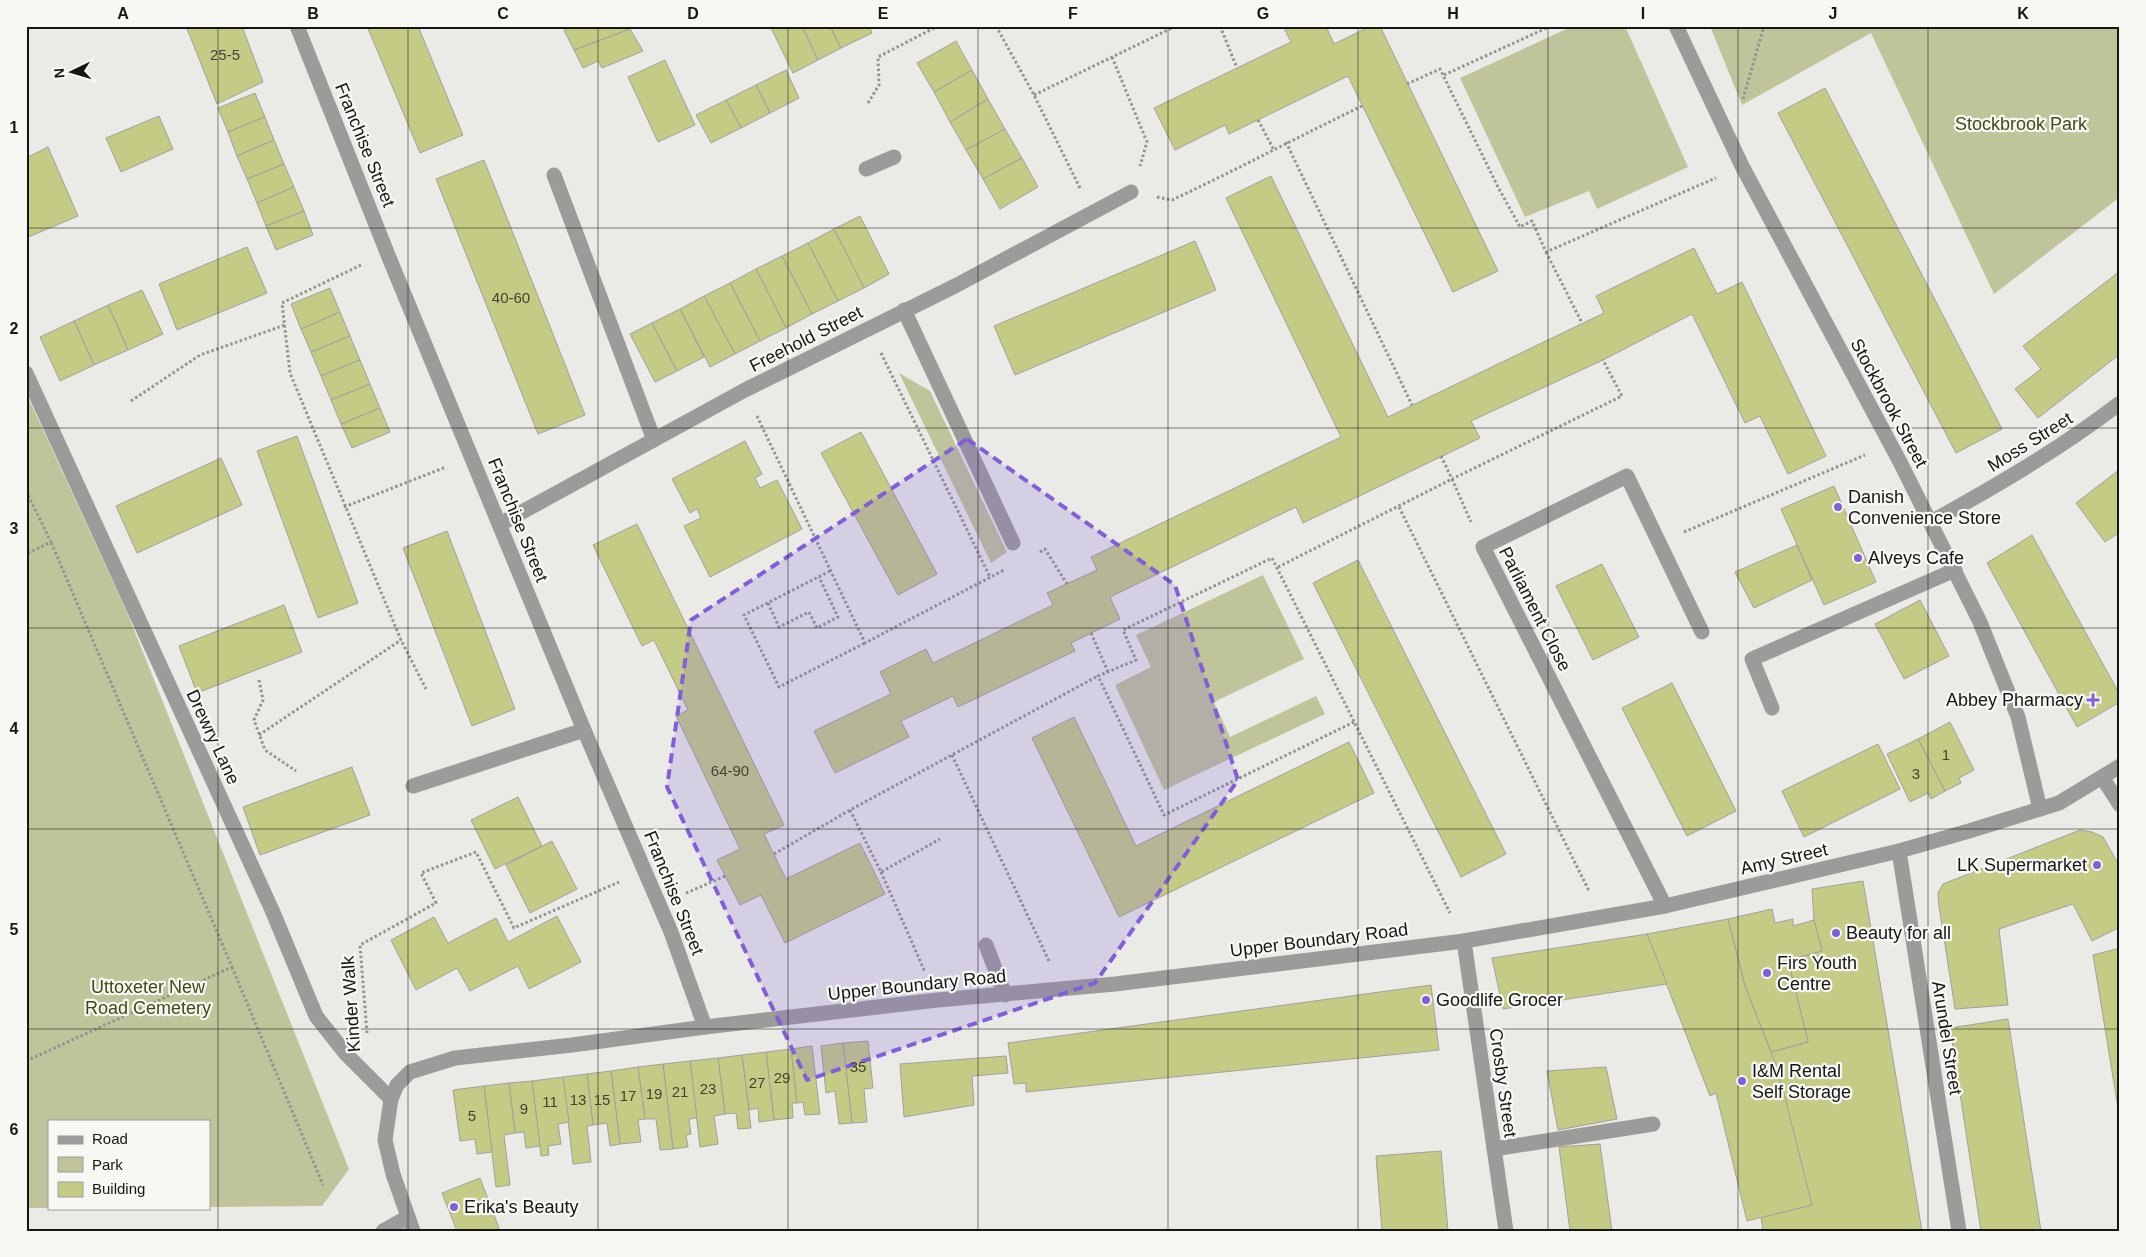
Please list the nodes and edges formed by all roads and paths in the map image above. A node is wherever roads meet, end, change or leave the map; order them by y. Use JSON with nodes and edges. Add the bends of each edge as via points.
{"nodes":[{"id":1,"x":297,"y":26,"type":"edge"},
{"id":2,"x":938,"y":26,"type":"edge"},
{"id":3,"x":996,"y":26,"type":"edge"},
{"id":4,"x":1176,"y":26,"type":"edge"},
{"id":5,"x":1220,"y":26,"type":"edge"},
{"id":6,"x":1551,"y":26,"type":"edge"},
{"id":7,"x":1676,"y":26,"type":"edge"},
{"id":8,"x":1764,"y":26,"type":"edge"},
{"id":9,"x":1112,"y":57,"type":"junction"},
{"id":10,"x":1237,"y":68,"type":"dead end"},
{"id":11,"x":1444,"y":75,"type":"junction"},
{"id":12,"x":1407,"y":84,"type":"dead end"},
{"id":13,"x":1034,"y":95,"type":"junction"},
{"id":14,"x":868,"y":103,"type":"dead end"},
{"id":15,"x":1362,"y":106,"type":"dead end"},
{"id":16,"x":1258,"y":120,"type":"dead end"},
{"id":17,"x":1729,"y":140,"type":"junction"},
{"id":18,"x":1286,"y":142,"type":"junction"},
{"id":19,"x":1274,"y":150,"type":"junction"},
{"id":20,"x":894,"y":157,"type":"dead end"},
{"id":21,"x":1742,"y":166,"type":"junction"},
{"id":22,"x":866,"y":169,"type":"dead end"},
{"id":23,"x":554,"y":175,"type":"dead end"},
{"id":24,"x":1131,"y":192,"type":"junction"},
{"id":25,"x":1092,"y":213,"type":"junction"},
{"id":26,"x":1546,"y":252,"type":"junction"},
{"id":27,"x":361,"y":265,"type":"dead end"},
{"id":28,"x":904,"y":310,"type":"junction"},
{"id":29,"x":1582,"y":323,"type":"dead end"},
{"id":30,"x":285,"y":325,"type":"junction"},
{"id":31,"x":869,"y":328,"type":"junction"},
{"id":32,"x":1603,"y":360,"type":"dead end"},
{"id":33,"x":26,"y":372,"type":"edge"},
{"id":34,"x":745,"y":390,"type":"junction"},
{"id":35,"x":131,"y":401,"type":"dead end"},
{"id":36,"x":2120,"y":404,"type":"edge"},
{"id":37,"x":1412,"y":405,"type":"dead end"},
{"id":38,"x":654,"y":440,"type":"junction"},
{"id":39,"x":1891,"y":444,"type":"junction"},
{"id":40,"x":1440,"y":456,"type":"dead end"},
{"id":41,"x":442,"y":469,"type":"dead end"},
{"id":42,"x":1452,"y":479,"type":"junction"},
{"id":43,"x":26,"y":491,"type":"edge"},
{"id":44,"x":344,"y":507,"type":"junction"},
{"id":45,"x":1399,"y":507,"type":"junction"},
{"id":46,"x":1931,"y":522,"type":"junction"},
{"id":47,"x":500,"y":524,"type":"junction"},
{"id":48,"x":51,"y":542,"type":"junction"},
{"id":49,"x":1013,"y":543,"type":"dead end"},
{"id":50,"x":1660,"y":543,"type":"junction"},
{"id":51,"x":1483,"y":547,"type":"junction"},
{"id":52,"x":1038,"y":552,"type":"dead end"},
{"id":53,"x":26,"y":554,"type":"edge"},
{"id":54,"x":1278,"y":567,"type":"junction"},
{"id":55,"x":1008,"y":568,"type":"dead end"},
{"id":56,"x":1955,"y":570,"type":"junction"},
{"id":57,"x":830,"y":571,"type":"junction"},
{"id":58,"x":819,"y":577,"type":"junction"},
{"id":59,"x":990,"y":577,"type":"junction"},
{"id":60,"x":1066,"y":584,"type":"dead end"},
{"id":61,"x":768,"y":603,"type":"junction"},
{"id":62,"x":1702,"y":632,"type":"dead end"},
{"id":63,"x":1091,"y":633,"type":"dead end"},
{"id":64,"x":401,"y":640,"type":"junction"},
{"id":65,"x":865,"y":643,"type":"junction"},
{"id":66,"x":1108,"y":672,"type":"junction"},
{"id":67,"x":1098,"y":676,"type":"junction"},
{"id":68,"x":259,"y":680,"type":"dead end"},
{"id":69,"x":426,"y":688,"type":"dead end"},
{"id":70,"x":1772,"y":708,"type":"dead end"},
{"id":71,"x":1354,"y":722,"type":"junction"},
{"id":72,"x":584,"y":730,"type":"junction"},
{"id":73,"x":259,"y":735,"type":"junction"},
{"id":74,"x":952,"y":755,"type":"junction"},
{"id":75,"x":2120,"y":766,"type":"edge"},
{"id":76,"x":296,"y":771,"type":"dead end"},
{"id":77,"x":2102,"y":777,"type":"junction"},
{"id":78,"x":413,"y":786,"type":"dead end"},
{"id":79,"x":2120,"y":805,"type":"edge"},
{"id":80,"x":2040,"y":809,"type":"junction"},
{"id":81,"x":850,"y":810,"type":"junction"},
{"id":82,"x":940,"y":839,"type":"dead end"},
{"id":83,"x":1899,"y":851,"type":"junction"},
{"id":84,"x":774,"y":854,"type":"dead end"},
{"id":85,"x":646,"y":870,"type":"junction"},
{"id":86,"x":881,"y":872,"type":"junction"},
{"id":87,"x":725,"y":876,"type":"dead end"},
{"id":88,"x":660,"y":905,"type":"junction"},
{"id":89,"x":1666,"y":906,"type":"junction"},
{"id":90,"x":1602,"y":916,"type":"junction"},
{"id":91,"x":1464,"y":941,"type":"junction"},
{"id":92,"x":986,"y":945,"type":"dead end"},
{"id":93,"x":232,"y":967,"type":"junction"},
{"id":94,"x":1062,"y":989,"type":"junction"},
{"id":95,"x":1005,"y":994,"type":"junction"},
{"id":96,"x":938,"y":1000,"type":"junction"},
{"id":97,"x":705,"y":1027,"type":"junction"},
{"id":98,"x":26,"y":1061,"type":"edge"},
{"id":99,"x":370,"y":1078,"type":"junction"},
{"id":100,"x":391,"y":1099,"type":"junction"},
{"id":101,"x":1653,"y":1124,"type":"dead end"},
{"id":102,"x":1494,"y":1149,"type":"junction"},
{"id":103,"x":323,"y":1185,"type":"dead end"},
{"id":104,"x":411,"y":1224,"type":"edge"},
{"id":105,"x":383,"y":1231,"type":"edge"},
{"id":106,"x":1506,"y":1231,"type":"edge"},
{"id":107,"x":1959,"y":1231,"type":"edge"}],
"edges":[{"from":1,"to":47,"type":"street","name":"Franchise Street"},
{"from":2,"to":14,"type":"path","via":[[878,57],[879,85]]},
{"from":3,"to":13,"type":"path"},
{"from":4,"to":9,"type":"path"},
{"from":5,"to":10,"type":"path"},
{"from":6,"to":11,"type":"path"},
{"from":7,"to":17,"type":"street","name":"Stockbrook Street"},
{"from":8,"to":17,"type":"path"},
{"from":9,"to":13,"type":"path"},
{"from":9,"to":24,"type":"path","via":[[1147,142]]},
{"from":11,"to":12,"type":"path","via":[[1440,69]]},
{"from":11,"to":26,"type":"path","via":[[1520,227],[1532,221]]},
{"from":13,"to":25,"type":"path"},
{"from":15,"to":18,"type":"path"},
{"from":16,"to":19,"type":"path"},
{"from":17,"to":21,"type":"street","name":"Stockbrook Street"},
{"from":18,"to":19,"type":"path"},
{"from":18,"to":37,"type":"path"},
{"from":19,"to":24,"type":"path","via":[[1172,200]]},
{"from":20,"to":22,"type":"street"},
{"from":21,"to":26,"type":"path"},
{"from":21,"to":39,"type":"street","name":"Stockbrook Street"},
{"from":23,"to":38,"type":"street"},
{"from":24,"to":25,"type":"street","name":"Freehold Street"},
{"from":25,"to":28,"type":"street","name":"Freehold Street"},
{"from":26,"to":29,"type":"path"},
{"from":27,"to":30,"type":"path","via":[[282,303]]},
{"from":28,"to":31,"type":"street","name":"Freehold Street"},
{"from":28,"to":49,"type":"street"},
{"from":30,"to":35,"type":"path","via":[[200,355]]},
{"from":30,"to":44,"type":"path","via":[[290,373]]},
{"from":31,"to":34,"type":"street","name":"Freehold Street"},
{"from":31,"to":59,"type":"path"},
{"from":32,"to":42,"type":"path","via":[[1622,396]]},
{"from":33,"to":99,"type":"street","name":"Drewry Lane","via":[[272,910],[316,1016]]},
{"from":34,"to":38,"type":"street","name":"Freehold Street"},
{"from":34,"to":57,"type":"path"},
{"from":36,"to":46,"type":"street","name":"Moss Street","via":[[2017,474]]},
{"from":38,"to":47,"type":"street","name":"Freehold Street"},
{"from":39,"to":46,"type":"street","name":"Stockbrook Street"},
{"from":39,"to":50,"type":"path"},
{"from":40,"to":42,"type":"path"},
{"from":41,"to":44,"type":"path"},
{"from":42,"to":45,"type":"path"},
{"from":42,"to":51,"type":"path"},
{"from":43,"to":48,"type":"path"},
{"from":44,"to":64,"type":"path"},
{"from":45,"to":54,"type":"path"},
{"from":45,"to":90,"type":"path"},
{"from":46,"to":56,"type":"street","name":"Stockbrook Street"},
{"from":47,"to":72,"type":"street","name":"Franchise Street"},
{"from":48,"to":53,"type":"path"},
{"from":48,"to":93,"type":"path"},
{"from":50,"to":51,"type":"street","name":"Parliament Close","via":[[1627,476]]},
{"from":50,"to":62,"type":"street","name":"Parliament Close"},
{"from":51,"to":89,"type":"street","name":"Parliament Close"},
{"from":52,"to":60,"type":"path","via":[[1045,549]]},
{"from":54,"to":66,"type":"path","via":[[1272,558],[1123,630],[1136,660]]},
{"from":54,"to":71,"type":"path"},
{"from":55,"to":59,"type":"path"},
{"from":56,"to":70,"type":"street","via":[[1752,659]]},
{"from":56,"to":80,"type":"street","name":"Stockbrook Street","via":[[2018,717]]},
{"from":57,"to":58,"type":"path"},
{"from":57,"to":65,"type":"path"},
{"from":58,"to":61,"type":"path"},
{"from":58,"to":61,"type":"path","via":[[838,617],[817,628],[809,612],[779,626]]},
{"from":59,"to":65,"type":"path"},
{"from":61,"to":65,"type":"path","via":[[744,615],[780,687]]},
{"from":63,"to":66,"type":"path"},
{"from":64,"to":69,"type":"path"},
{"from":64,"to":73,"type":"path"},
{"from":66,"to":67,"type":"path"},
{"from":67,"to":71,"type":"path","via":[[1164,815]]},
{"from":67,"to":74,"type":"path"},
{"from":68,"to":73,"type":"path","via":[[263,700],[254,720]]},
{"from":71,"to":91,"type":"path"},
{"from":72,"to":78,"type":"street"},
{"from":72,"to":85,"type":"street","name":"Franchise Street"},
{"from":73,"to":76,"type":"path","via":[[265,750]]},
{"from":74,"to":81,"type":"path"},
{"from":74,"to":94,"type":"path"},
{"from":75,"to":77,"type":"street","name":"Amy Street"},
{"from":77,"to":79,"type":"street"},
{"from":77,"to":80,"type":"street","name":"Amy Street"},
{"from":80,"to":83,"type":"street","name":"Amy Street"},
{"from":81,"to":84,"type":"path"},
{"from":81,"to":86,"type":"path"},
{"from":82,"to":86,"type":"path"},
{"from":83,"to":89,"type":"street","name":"Amy Street"},
{"from":83,"to":107,"type":"street","name":"Arundel Street"},
{"from":85,"to":88,"type":"street","name":"Franchise Street"},
{"from":85,"to":99,"type":"path","name":"Kinder Walk","via":[[514,928],[476,852],[421,874],[436,903],[360,945]]},
{"from":86,"to":96,"type":"path"},
{"from":87,"to":88,"type":"path"},
{"from":88,"to":97,"type":"street","name":"Franchise Street"},
{"from":89,"to":90,"type":"street","name":"Amy Street"},
{"from":90,"to":91,"type":"street","name":"Amy Street"},
{"from":91,"to":94,"type":"street","name":"Upper Boundary Road"},
{"from":91,"to":102,"type":"street","name":"Crosby Street"},
{"from":92,"to":95,"type":"street"},
{"from":93,"to":98,"type":"path"},
{"from":93,"to":103,"type":"path"},
{"from":94,"to":95,"type":"street","name":"Upper Boundary Road"},
{"from":95,"to":96,"type":"street","name":"Upper Boundary Road"},
{"from":96,"to":97,"type":"street","name":"Upper Boundary Road"},
{"from":97,"to":100,"type":"street","name":"Upper Boundary Road","via":[[455,1058],[410,1072]]},
{"from":99,"to":100,"type":"street","name":"Drewry Lane"},
{"from":100,"to":104,"type":"street","via":[[385,1140]]},
{"from":101,"to":102,"type":"street"},
{"from":102,"to":106,"type":"street","name":"Crosby Street"},
{"from":104,"to":105,"type":"street"}]}
